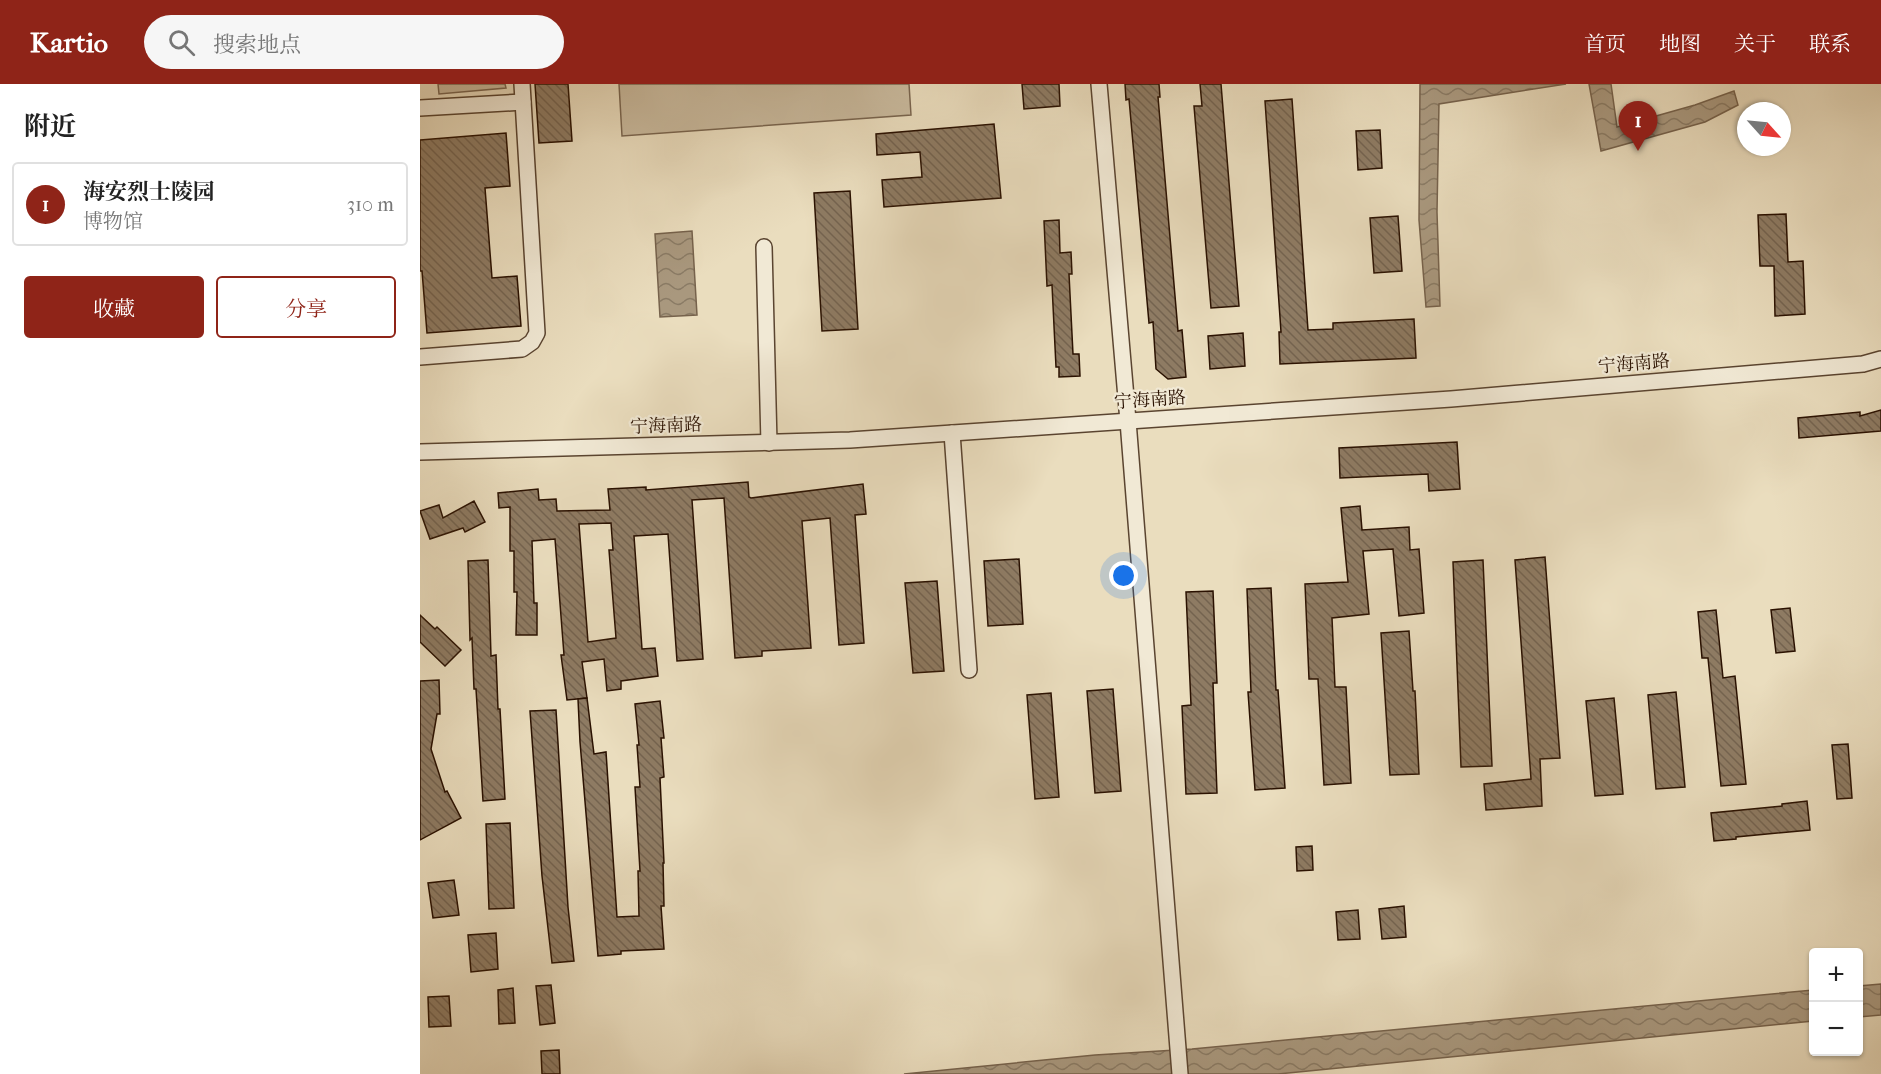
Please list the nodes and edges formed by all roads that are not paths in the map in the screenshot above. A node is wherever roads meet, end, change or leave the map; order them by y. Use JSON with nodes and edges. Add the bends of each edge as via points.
{"nodes":[{"id":1,"x":522,"y":84,"type":"edge"},
{"id":2,"x":1099,"y":84,"type":"edge"},
{"id":3,"x":523,"y":102,"type":"junction"},
{"id":4,"x":420,"y":108,"type":"edge"},
{"id":5,"x":764,"y":247,"type":"dead end"},
{"id":6,"x":420,"y":357,"type":"edge"},
{"id":7,"x":1881,"y":359,"type":"edge"},
{"id":8,"x":1128,"y":421,"type":"junction"},
{"id":9,"x":952,"y":433,"type":"junction"},
{"id":10,"x":769,"y":443,"type":"junction"},
{"id":11,"x":420,"y":452,"type":"edge"},
{"id":12,"x":969,"y":670,"type":"dead end"},
{"id":13,"x":1180,"y":1074,"type":"edge"}],
"edges":[{"from":1,"to":3,"type":"street"},
{"from":2,"to":8,"type":"street"},
{"from":3,"to":4,"type":"street"},
{"from":3,"to":6,"type":"street","via":[[537,333],[522,349]]},
{"from":5,"to":10,"type":"street"},
{"from":7,"to":8,"type":"street","name":"宁海南路","via":[[1863,364],[1463,398]]},
{"from":8,"to":9,"type":"street","name":"宁海南路"},
{"from":8,"to":13,"type":"street"},
{"from":9,"to":10,"type":"street","name":"宁海南路"},
{"from":9,"to":12,"type":"street"},
{"from":10,"to":11,"type":"street","name":"宁海南路"}]}
